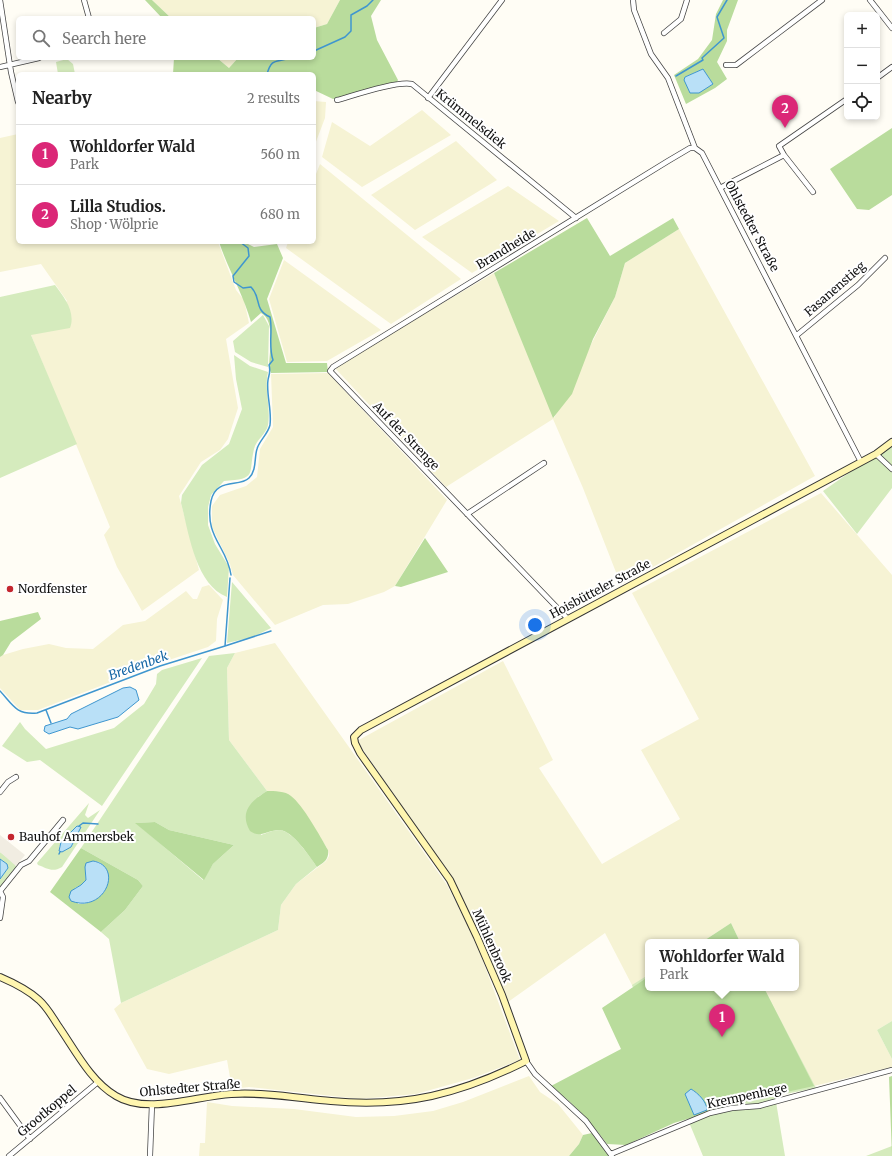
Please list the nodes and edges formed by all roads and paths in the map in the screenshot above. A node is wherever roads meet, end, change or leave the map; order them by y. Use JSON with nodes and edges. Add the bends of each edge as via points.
{"nodes":[{"id":1,"x":0,"y":0,"type":"edge"},
{"id":2,"x":84,"y":0,"type":"edge"},
{"id":3,"x":502,"y":0,"type":"edge"},
{"id":4,"x":634,"y":0,"type":"edge"},
{"id":5,"x":687,"y":0,"type":"edge"},
{"id":6,"x":822,"y":0,"type":"edge"},
{"id":7,"x":870,"y":0,"type":"edge"},
{"id":8,"x":88,"y":16,"type":"edge"},
{"id":9,"x":892,"y":28,"type":"edge"},
{"id":10,"x":664,"y":33,"type":"dead end"},
{"id":11,"x":31,"y":60,"type":"edge"},
{"id":12,"x":10,"y":65,"type":"junction"},
{"id":13,"x":726,"y":65,"type":"dead end"},
{"id":14,"x":0,"y":67,"type":"edge"},
{"id":15,"x":892,"y":68,"type":"edge"},
{"id":16,"x":880,"y":76,"type":"edge"},
{"id":17,"x":16,"y":93,"type":"edge"},
{"id":18,"x":428,"y":98,"type":"junction"},
{"id":19,"x":337,"y":100,"type":"dead end"},
{"id":20,"x":844,"y":101,"type":"edge"},
{"id":21,"x":695,"y":148,"type":"junction"},
{"id":22,"x":784,"y":155,"type":"junction"},
{"id":23,"x":720,"y":188,"type":"junction"},
{"id":24,"x":813,"y":192,"type":"dead end"},
{"id":25,"x":576,"y":218,"type":"junction"},
{"id":26,"x":885,"y":258,"type":"dead end"},
{"id":27,"x":797,"y":335,"type":"junction"},
{"id":28,"x":330,"y":371,"type":"joint"},
{"id":29,"x":892,"y":442,"type":"edge"},
{"id":30,"x":876,"y":454,"type":"junction"},
{"id":31,"x":861,"y":462,"type":"junction"},
{"id":32,"x":544,"y":463,"type":"dead end"},
{"id":33,"x":892,"y":469,"type":"edge"},
{"id":34,"x":467,"y":514,"type":"junction"},
{"id":35,"x":568,"y":619,"type":"junction"},
{"id":36,"x":354,"y":739,"type":"joint"},
{"id":37,"x":16,"y":777,"type":"dead end"},
{"id":38,"x":0,"y":792,"type":"edge"},
{"id":39,"x":63,"y":820,"type":"dead end"},
{"id":40,"x":0,"y":891,"type":"edge"},
{"id":41,"x":0,"y":918,"type":"edge"},
{"id":42,"x":0,"y":977,"type":"edge"},
{"id":43,"x":526,"y":1061,"type":"junction"},
{"id":44,"x":892,"y":1070,"type":"edge"},
{"id":45,"x":98,"y":1082,"type":"junction"},
{"id":46,"x":0,"y":1098,"type":"edge"},
{"id":47,"x":152,"y":1104,"type":"junction"},
{"id":48,"x":30,"y":1139,"type":"junction"},
{"id":49,"x":612,"y":1155,"type":"edge"},
{"id":50,"x":9,"y":1156,"type":"edge"},
{"id":51,"x":150,"y":1156,"type":"edge"}],
"edges":[{"from":1,"to":12,"type":"street"},
{"from":2,"to":8,"type":"street"},
{"from":3,"to":18,"type":"street"},
{"from":4,"to":21,"type":"street","name":"Ohlstedter Straße","via":[[634,10],[651,54],[668,78]]},
{"from":5,"to":10,"type":"street","via":[[681,19]]},
{"from":6,"to":13,"type":"street","via":[[736,65]]},
{"from":7,"to":9,"type":"street"},
{"from":11,"to":12,"type":"street"},
{"from":12,"to":14,"type":"street"},
{"from":12,"to":17,"type":"street"},
{"from":15,"to":16,"type":"street"},
{"from":18,"to":19,"type":"street","name":"Krümmelsdiek","via":[[412,84],[407,83]]},
{"from":18,"to":25,"type":"street","name":"Krümmelsdiek"},
{"from":20,"to":22,"type":"street","via":[[779,146]]},
{"from":21,"to":23,"type":"street","name":"Ohlstedter Straße","via":[[702,154]]},
{"from":21,"to":25,"type":"street","name":"Brandheide","via":[[690,148]]},
{"from":22,"to":23,"type":"street"},
{"from":22,"to":24,"type":"street"},
{"from":23,"to":27,"type":"street","name":"Ohlstedter Straße"},
{"from":25,"to":28,"type":"street","name":"Brandheide","via":[[333,366]]},
{"from":26,"to":27,"type":"street","name":"Fasanenstieg","via":[[858,285]]},
{"from":27,"to":31,"type":"street","name":"Ohlstedter Straße"},
{"from":28,"to":34,"type":"street","name":"Auf der Strenge"},
{"from":29,"to":30,"type":"street","name":"Hoisbütteler Straße"},
{"from":30,"to":31,"type":"street","name":"Hoisbütteler Straße"},
{"from":30,"to":33,"type":"street"},
{"from":31,"to":35,"type":"street","name":"Hoisbütteler Straße"},
{"from":32,"to":34,"type":"street"},
{"from":34,"to":35,"type":"street","name":"Auf der Strenge"},
{"from":35,"to":36,"type":"street","name":"Hoisbütteler Straße","via":[[361,730]]},
{"from":36,"to":43,"type":"street","name":"Mühlenbrook","via":[[360,753],[450,880],[483,952]]},
{"from":37,"to":38,"type":"street"},
{"from":39,"to":40,"type":"street"},
{"from":40,"to":41,"type":"street","via":[[3,897]]},
{"from":42,"to":45,"type":"street","name":"Ohlstedter Straße","via":[[40,1000]]},
{"from":43,"to":47,"type":"street","name":"Ohlstedter Straße","via":[[483,1081],[456,1090],[402,1102],[359,1104],[233,1094]]},
{"from":43,"to":49,"type":"street","name":"Mühlenbrook","via":[[531,1071],[586,1121]]},
{"from":44,"to":49,"type":"street","name":"Krempenhege","via":[[759,1106],[710,1113]]},
{"from":45,"to":47,"type":"street","name":"Ohlstedter Straße","via":[[124,1101]]},
{"from":45,"to":48,"type":"street","name":"Grootkoppel"},
{"from":46,"to":48,"type":"street"},
{"from":47,"to":51,"type":"street"},
{"from":48,"to":50,"type":"street","name":"Grootkoppel"}]}
